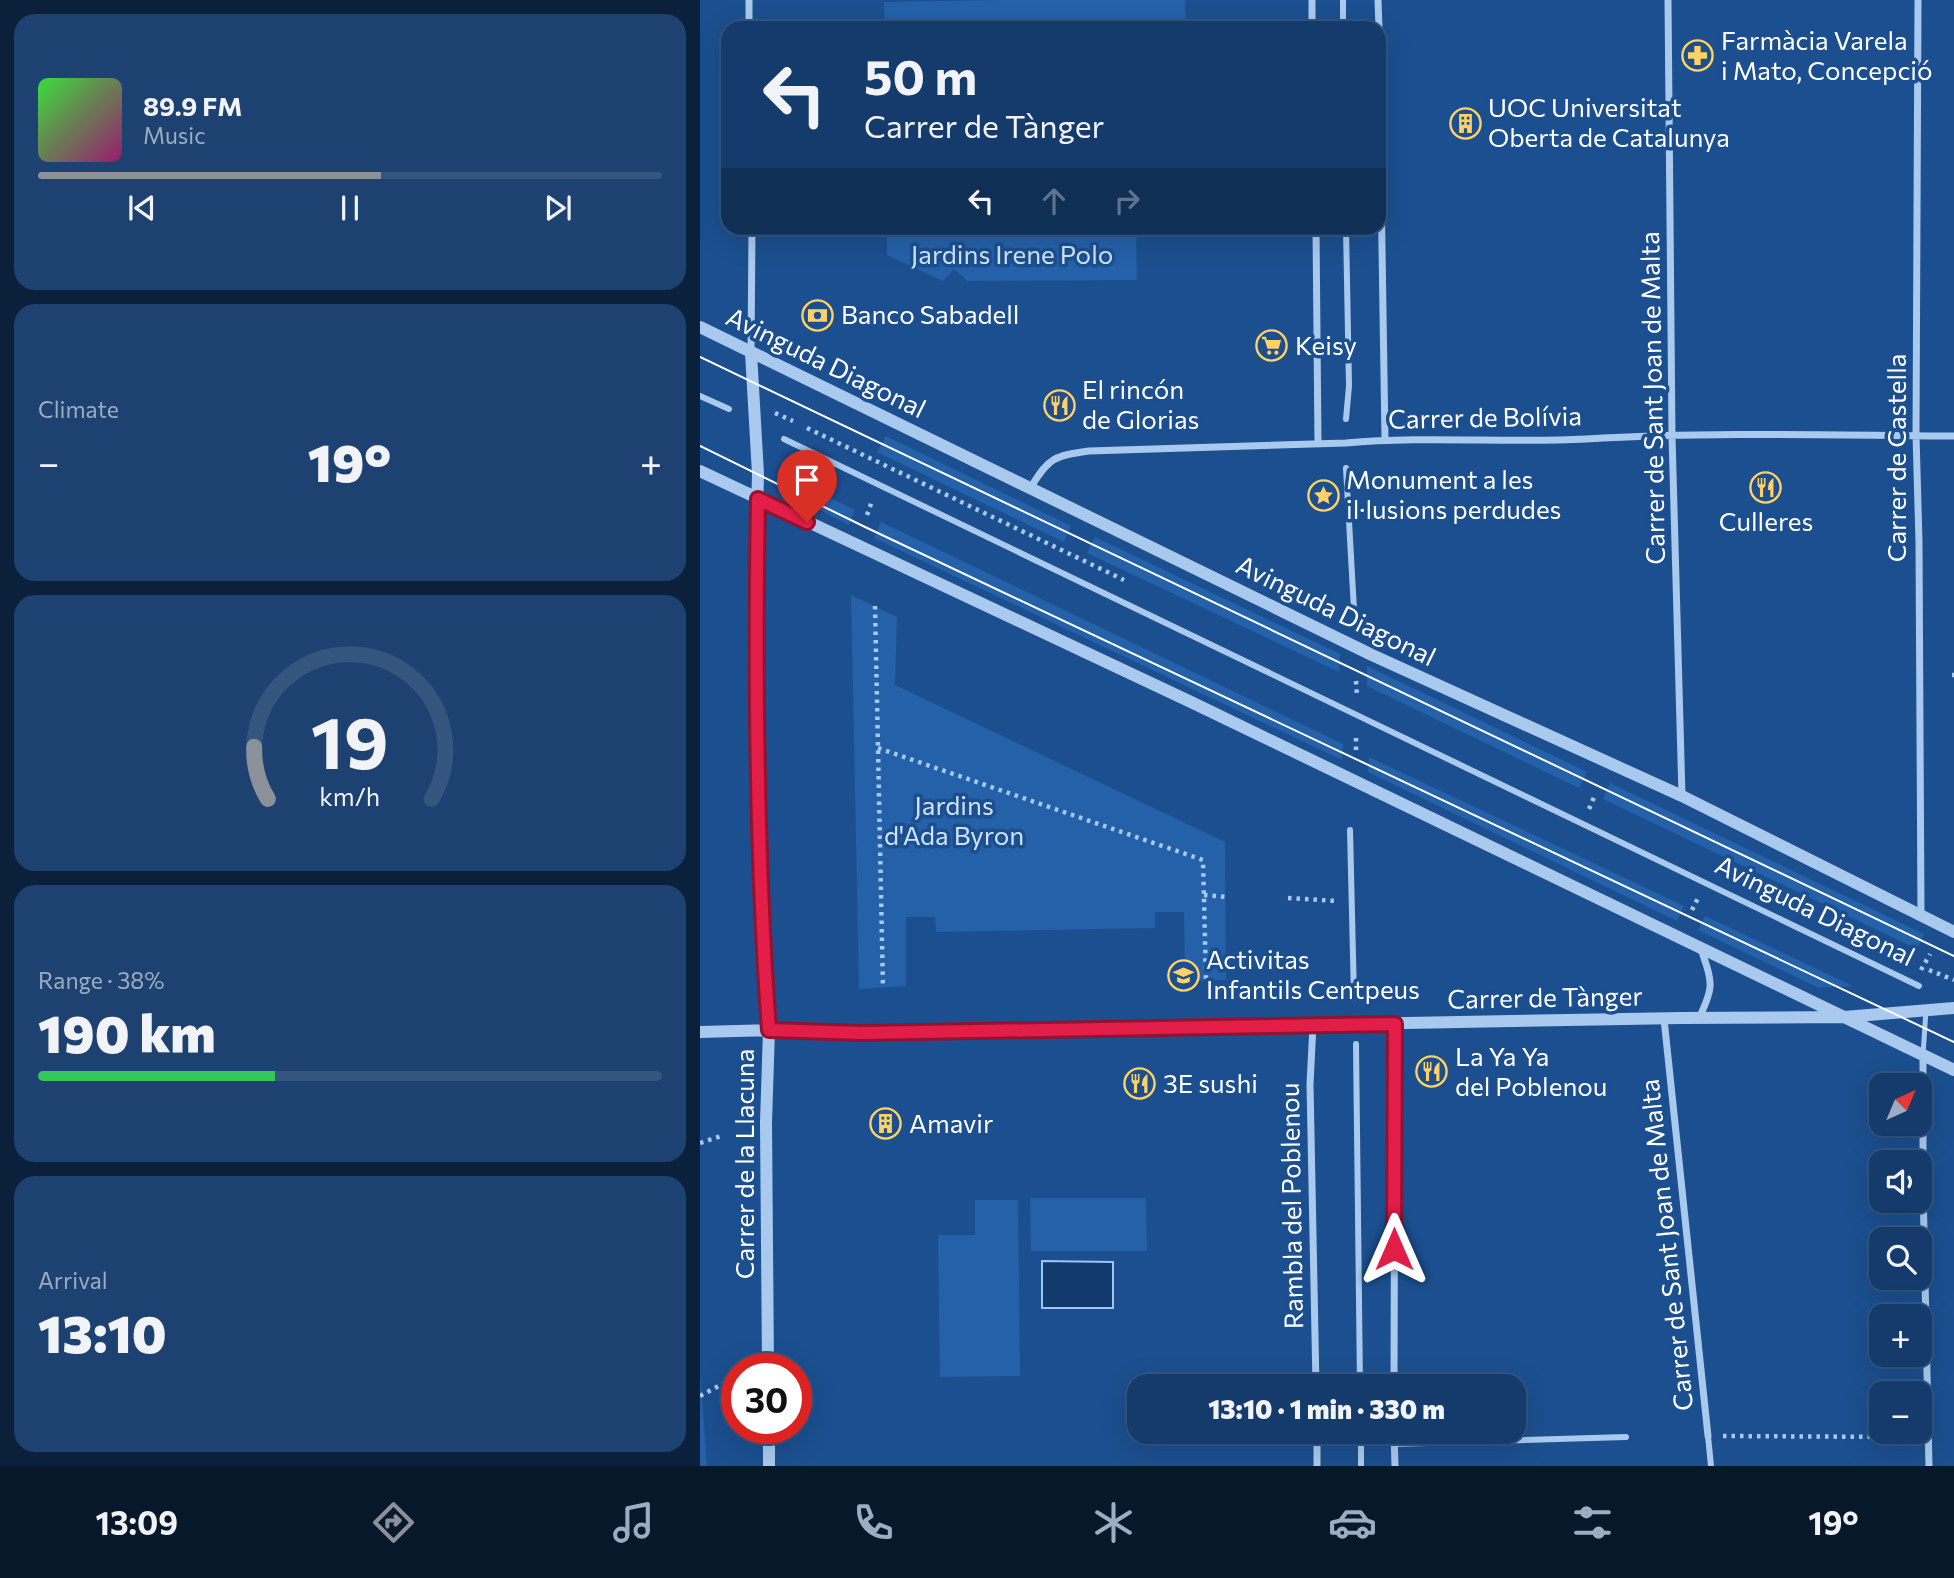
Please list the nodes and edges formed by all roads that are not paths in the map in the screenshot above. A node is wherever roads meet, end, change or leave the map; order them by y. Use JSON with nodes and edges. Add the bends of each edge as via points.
{"nodes":[{"id":1,"x":749,"y":0,"type":"edge"},
{"id":2,"x":1312,"y":0,"type":"edge"},
{"id":3,"x":1343,"y":0,"type":"edge"},
{"id":4,"x":1378,"y":0,"type":"edge"},
{"id":5,"x":1668,"y":0,"type":"edge"},
{"id":6,"x":1917,"y":0,"type":"edge"},
{"id":7,"x":749,"y":21,"type":"edge"},
{"id":8,"x":1312,"y":21,"type":"edge"},
{"id":9,"x":1343,"y":21,"type":"edge"},
{"id":10,"x":1379,"y":21,"type":"edge"},
{"id":11,"x":752,"y":235,"type":"edge"},
{"id":12,"x":1316,"y":235,"type":"edge"},
{"id":13,"x":1346,"y":235,"type":"edge"},
{"id":14,"x":1382,"y":235,"type":"edge"},
{"id":15,"x":700,"y":327,"type":"edge"},
{"id":16,"x":751,"y":353,"type":"junction"},
{"id":17,"x":700,"y":396,"type":"edge"},
{"id":18,"x":729,"y":410,"type":"dead end"},
{"id":19,"x":1346,"y":419,"type":"dead end"},
{"id":20,"x":1916,"y":435,"type":"junction"},
{"id":21,"x":1672,"y":436,"type":"junction"},
{"id":22,"x":1954,"y":436,"type":"edge"},
{"id":23,"x":784,"y":439,"type":"dead end"},
{"id":24,"x":1385,"y":439,"type":"junction"},
{"id":25,"x":1318,"y":444,"type":"junction"},
{"id":26,"x":1346,"y":468,"type":"dead end"},
{"id":27,"x":700,"y":471,"type":"edge"},
{"id":28,"x":1031,"y":487,"type":"junction"},
{"id":29,"x":758,"y":499,"type":"junction"},
{"id":30,"x":1354,"y":610,"type":"dead end"},
{"id":31,"x":1682,"y":796,"type":"junction"},
{"id":32,"x":1350,"y":830,"type":"dead end"},
{"id":33,"x":1921,"y":916,"type":"junction"},
{"id":34,"x":1954,"y":932,"type":"edge"},
{"id":35,"x":1701,"y":949,"type":"junction"},
{"id":36,"x":1919,"y":986,"type":"dead end"},
{"id":37,"x":1354,"y":998,"type":"dead end"},
{"id":38,"x":1954,"y":1009,"type":"edge"},
{"id":39,"x":1926,"y":1010,"type":"junction"},
{"id":40,"x":1844,"y":1017,"type":"junction"},
{"id":41,"x":1699,"y":1018,"type":"junction"},
{"id":42,"x":1664,"y":1019,"type":"junction"},
{"id":43,"x":1395,"y":1024,"type":"junction"},
{"id":44,"x":1313,"y":1025,"type":"junction"},
{"id":45,"x":769,"y":1030,"type":"junction"},
{"id":46,"x":700,"y":1032,"type":"edge"},
{"id":47,"x":1356,"y":1044,"type":"dead end"},
{"id":48,"x":1923,"y":1055,"type":"junction"},
{"id":49,"x":1954,"y":1070,"type":"edge"},
{"id":50,"x":768,"y":1353,"type":"edge"},
{"id":51,"x":1316,"y":1374,"type":"edge"},
{"id":52,"x":1360,"y":1374,"type":"edge"},
{"id":53,"x":1394,"y":1374,"type":"edge"},
{"id":54,"x":1708,"y":1436,"type":"joint"},
{"id":55,"x":1626,"y":1437,"type":"dead end"},
{"id":56,"x":1526,"y":1440,"type":"edge"},
{"id":57,"x":769,"y":1444,"type":"edge"},
{"id":58,"x":1317,"y":1444,"type":"edge"},
{"id":59,"x":1360,"y":1444,"type":"edge"},
{"id":60,"x":1394,"y":1444,"type":"edge"},
{"id":61,"x":769,"y":1466,"type":"edge"},
{"id":62,"x":1317,"y":1466,"type":"edge"},
{"id":63,"x":1361,"y":1466,"type":"edge"},
{"id":64,"x":1395,"y":1466,"type":"edge"},
{"id":65,"x":1711,"y":1466,"type":"edge"},
{"id":66,"x":1929,"y":1466,"type":"edge"}],
"edges":[{"from":1,"to":7,"type":"street"},
{"from":2,"to":8,"type":"street"},
{"from":3,"to":9,"type":"street"},
{"from":4,"to":10,"type":"street"},
{"from":5,"to":21,"type":"street","name":"Carrer de Sant Joan de Malta"},
{"from":6,"to":20,"type":"street","name":"Carrer de Castella"},
{"from":11,"to":16,"type":"street"},
{"from":12,"to":25,"type":"street"},
{"from":13,"to":19,"type":"street"},
{"from":14,"to":24,"type":"street"},
{"from":15,"to":16,"type":"street","name":"Avinguda Diagonal"},
{"from":16,"to":28,"type":"street","name":"Avinguda Diagonal"},
{"from":16,"to":29,"type":"street","name":"Carrer de la Llacuna"},
{"from":17,"to":18,"type":"street"},
{"from":20,"to":21,"type":"street","name":"Carrer de Bolívia"},
{"from":20,"to":22,"type":"street","name":"Carrer de Bolívia"},
{"from":20,"to":33,"type":"street","name":"Carrer de Castella"},
{"from":21,"to":24,"type":"street","name":"Carrer de Bolívia"},
{"from":21,"to":31,"type":"street","name":"Carrer de Sant Joan de Malta"},
{"from":23,"to":36,"type":"street","name":"Avinguda Diagonal"},
{"from":24,"to":25,"type":"street","name":"Carrer de Bolívia"},
{"from":25,"to":28,"type":"street","name":"Carrer de Bolívia","via":[[1089,451],[1059,456],[1041,470]]},
{"from":26,"to":30,"type":"street"},
{"from":27,"to":29,"type":"street"},
{"from":28,"to":31,"type":"street","name":"Avinguda Diagonal","via":[[1372,655]]},
{"from":29,"to":35,"type":"street"},
{"from":29,"to":45,"type":"street","name":"Carrer de la Llacuna","via":[[755,593]]},
{"from":31,"to":33,"type":"street","name":"Avinguda Diagonal"},
{"from":32,"to":37,"type":"street"},
{"from":33,"to":34,"type":"street","name":"Avinguda Diagonal"},
{"from":35,"to":40,"type":"street"},
{"from":35,"to":41,"type":"street","via":[[1712,983]]},
{"from":38,"to":39,"type":"street","name":"Carrer de Tànger"},
{"from":39,"to":40,"type":"street","name":"Carrer de Tànger"},
{"from":39,"to":48,"type":"lane"},
{"from":40,"to":41,"type":"street","name":"Carrer de Tànger"},
{"from":40,"to":48,"type":"street"},
{"from":41,"to":42,"type":"street","name":"Carrer de Tànger"},
{"from":42,"to":43,"type":"street","name":"Carrer de Tànger"},
{"from":42,"to":54,"type":"street","name":"Carrer de Sant Joan de Malta"},
{"from":43,"to":44,"type":"street","name":"Carrer de Tànger"},
{"from":43,"to":53,"type":"street"},
{"from":44,"to":45,"type":"street","name":"Carrer de Tànger","via":[[861,1033]]},
{"from":44,"to":51,"type":"street","name":"Rambla del Poblenou"},
{"from":45,"to":46,"type":"street","name":"Carrer de Tànger"},
{"from":45,"to":50,"type":"street","name":"Carrer de la Llacuna","via":[[765,1122]]},
{"from":47,"to":52,"type":"street"},
{"from":48,"to":49,"type":"street"},
{"from":48,"to":66,"type":"street"},
{"from":54,"to":65,"type":"street","name":"Carrer de Sant Joan de Malta"},
{"from":55,"to":56,"type":"street"},
{"from":57,"to":61,"type":"street"},
{"from":58,"to":62,"type":"street"},
{"from":59,"to":63,"type":"street"},
{"from":60,"to":64,"type":"street"}]}
